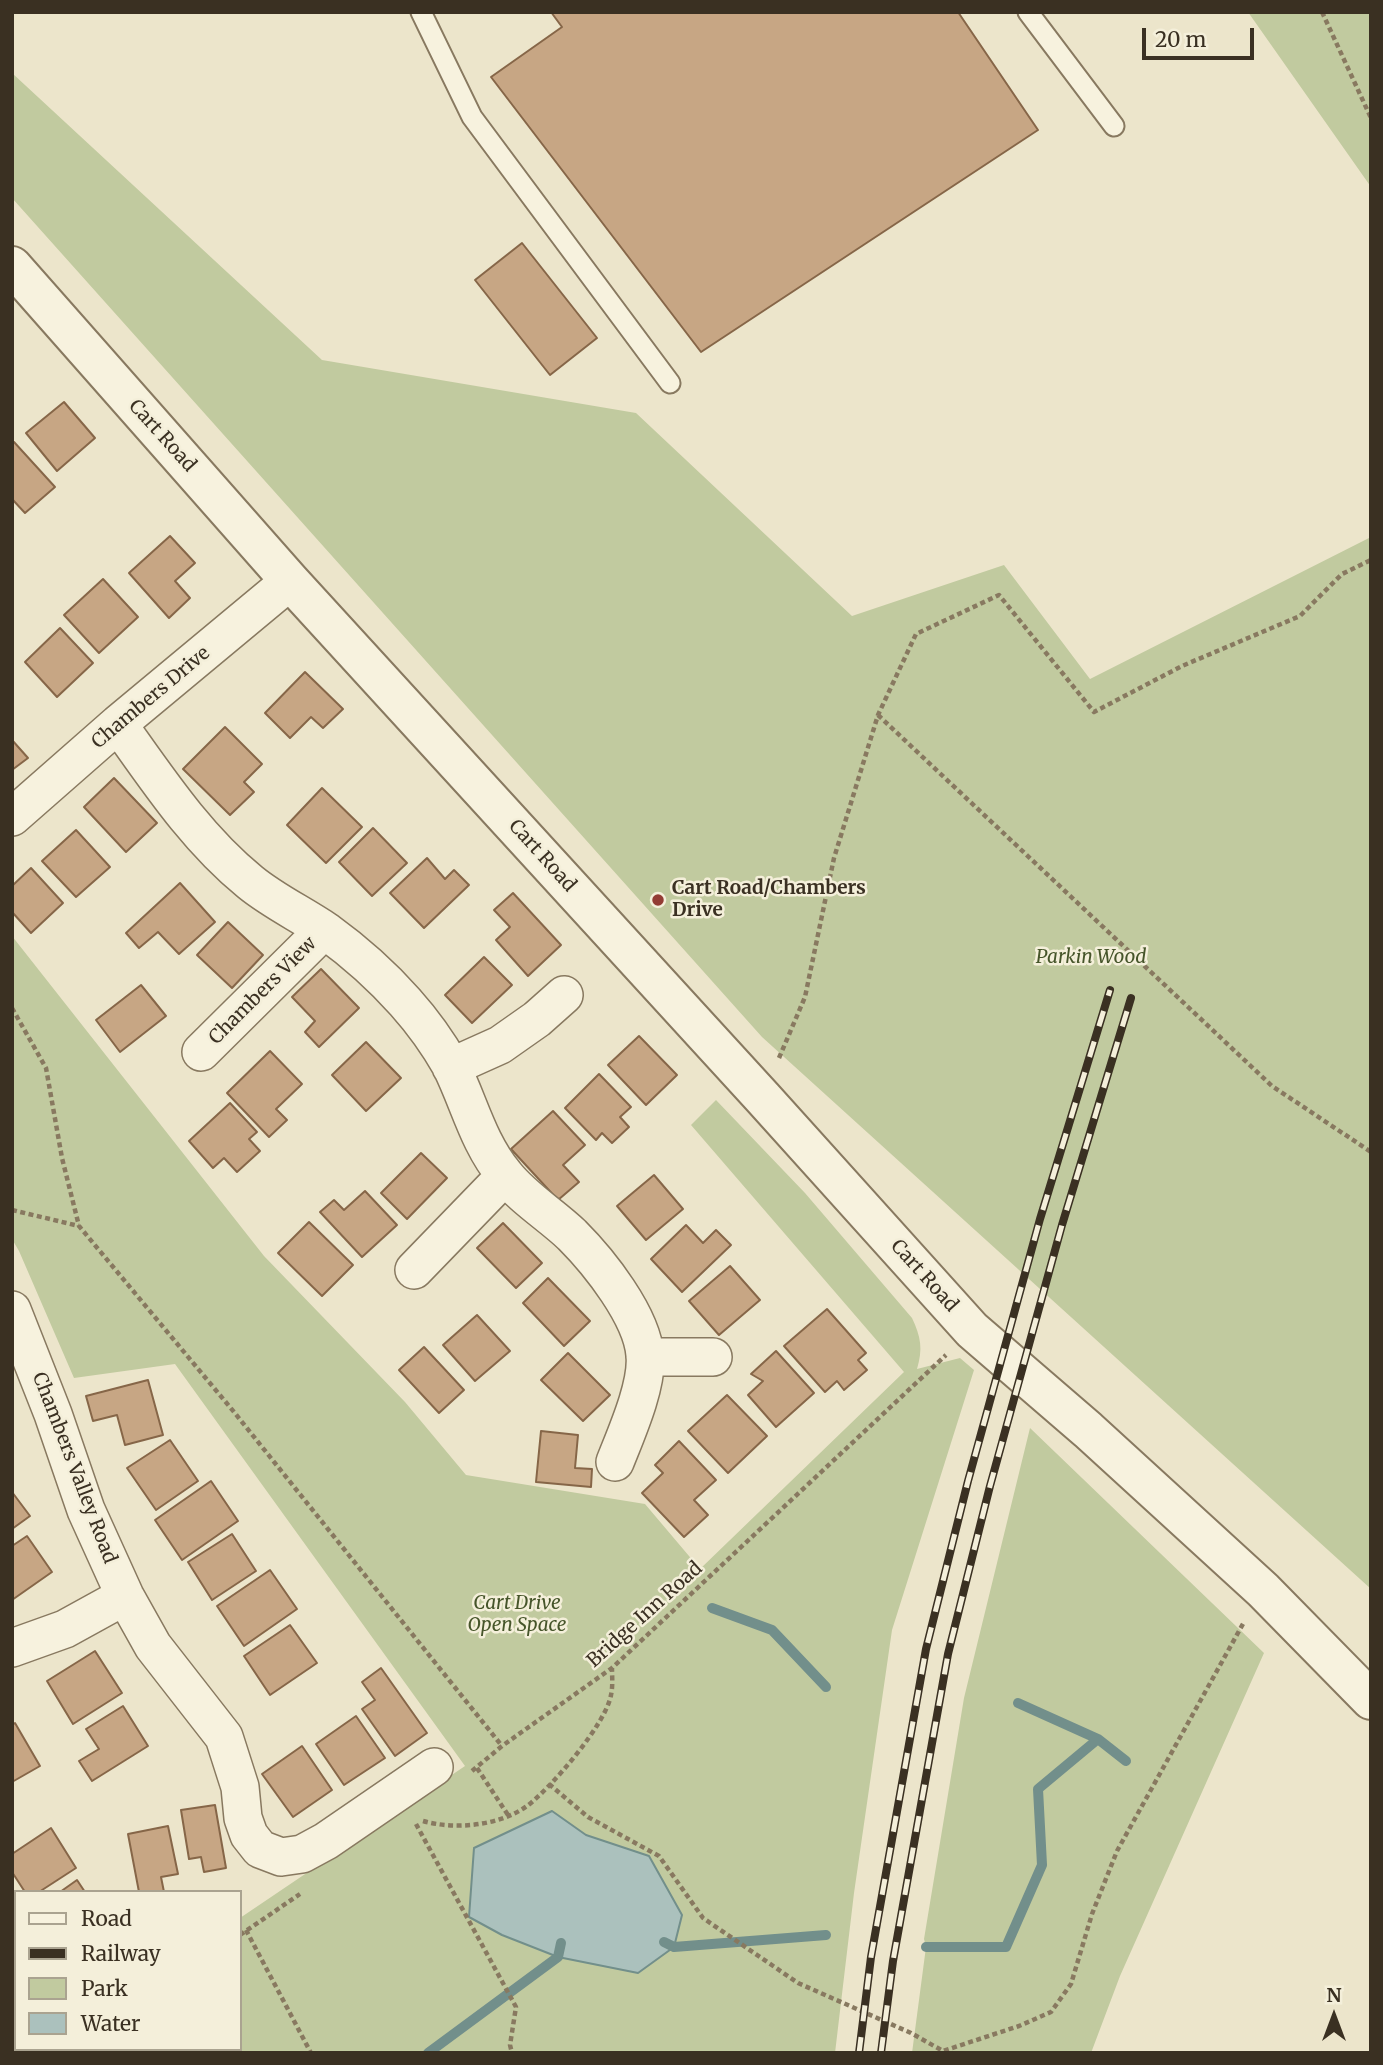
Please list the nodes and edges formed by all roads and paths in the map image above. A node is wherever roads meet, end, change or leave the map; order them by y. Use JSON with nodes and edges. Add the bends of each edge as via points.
{"nodes":[{"id":1,"x":421,"y":12,"type":"edge"},
{"id":2,"x":1028,"y":12,"type":"edge"},
{"id":3,"x":1322,"y":12,"type":"edge"},
{"id":4,"x":1371,"y":118,"type":"edge"},
{"id":5,"x":1114,"y":126,"type":"dead end"},
{"id":6,"x":12,"y":267,"type":"edge"},
{"id":7,"x":670,"y":383,"type":"dead end"},
{"id":8,"x":1371,"y":559,"type":"edge"},
{"id":9,"x":290,"y":581,"type":"junction"},
{"id":10,"x":878,"y":715,"type":"junction"},
{"id":11,"x":118,"y":724,"type":"junction"},
{"id":12,"x":12,"y":817,"type":"edge"},
{"id":13,"x":324,"y":930,"type":"junction"},
{"id":14,"x":564,"y":995,"type":"dead end"},
{"id":15,"x":12,"y":1008,"type":"edge"},
{"id":16,"x":201,"y":1052,"type":"dead end"},
{"id":17,"x":451,"y":1067,"type":"junction"},
{"id":18,"x":763,"y":1098,"type":"junction"},
{"id":19,"x":1371,"y":1152,"type":"edge"},
{"id":20,"x":505,"y":1176,"type":"junction"},
{"id":21,"x":12,"y":1210,"type":"edge"},
{"id":22,"x":79,"y":1226,"type":"junction"},
{"id":23,"x":414,"y":1270,"type":"dead end"},
{"id":24,"x":12,"y":1310,"type":"edge"},
{"id":25,"x":972,"y":1330,"type":"junction"},
{"id":26,"x":645,"y":1357,"type":"junction"},
{"id":27,"x":713,"y":1357,"type":"dead end"},
{"id":28,"x":615,"y":1462,"type":"dead end"},
{"id":29,"x":1262,"y":1590,"type":"junction"},
{"id":30,"x":125,"y":1597,"type":"junction"},
{"id":31,"x":12,"y":1648,"type":"edge"},
{"id":32,"x":612,"y":1668,"type":"junction"},
{"id":33,"x":1371,"y":1700,"type":"edge"},
{"id":34,"x":502,"y":1746,"type":"junction"},
{"id":35,"x":477,"y":1768,"type":"junction"},
{"id":36,"x":451,"y":1771,"type":"joint"},
{"id":37,"x":549,"y":1784,"type":"junction"},
{"id":38,"x":508,"y":1815,"type":"junction"},
{"id":39,"x":302,"y":1893,"type":"dead end"},
{"id":40,"x":246,"y":1930,"type":"junction"},
{"id":41,"x":242,"y":1933,"type":"edge"},
{"id":42,"x":311,"y":2053,"type":"edge"},
{"id":43,"x":512,"y":2053,"type":"edge"}],
"edges":[{"from":1,"to":7,"type":"lane","via":[[472,117]]},
{"from":2,"to":5,"type":"lane"},
{"from":3,"to":4,"type":"path"},
{"from":6,"to":9,"type":"street","name":"Cart Road"},
{"from":8,"to":10,"type":"path","via":[[1342,574],[1300,616],[1182,666],[1094,712],[999,595],[916,634]]},
{"from":9,"to":11,"type":"street","name":"Chambers Drive"},
{"from":9,"to":18,"type":"street","name":"Cart Road"},
{"from":10,"to":18,"type":"path","via":[[834,858],[805,996]]},
{"from":10,"to":19,"type":"path","via":[[1272,1086]]},
{"from":11,"to":12,"type":"street","name":"Chambers Drive"},
{"from":11,"to":13,"type":"street","name":"Chambers View","via":[[180,811],[216,852],[251,883]]},
{"from":13,"to":16,"type":"street","name":"Chambers View"},
{"from":13,"to":17,"type":"street","name":"Chambers View","via":[[366,962],[405,1002]]},
{"from":14,"to":17,"type":"street","via":[[500,1045]]},
{"from":15,"to":22,"type":"path","via":[[46,1068]]},
{"from":17,"to":20,"type":"street","name":"Chambers View","via":[[484,1145]]},
{"from":18,"to":25,"type":"street","name":"Cart Road"},
{"from":20,"to":23,"type":"street"},
{"from":20,"to":26,"type":"street","name":"Chambers View","via":[[599,1266],[624,1301]]},
{"from":21,"to":22,"type":"path"},
{"from":22,"to":34,"type":"path"},
{"from":24,"to":30,"type":"street","name":"Chambers Valley Road","via":[[86,1510]]},
{"from":25,"to":29,"type":"street","name":"Cart Road"},
{"from":25,"to":32,"type":"path","name":"Bridge Inn Road"},
{"from":26,"to":27,"type":"street"},
{"from":26,"to":28,"type":"street","name":"Chambers View","via":[[634,1411]]},
{"from":29,"to":33,"type":"street"},
{"from":29,"to":37,"type":"path","via":[[1117,1851],[1071,1984],[1051,2012],[943,2051],[797,1983],[703,1918],[659,1856],[588,1817]]},
{"from":30,"to":31,"type":"street","via":[[65,1629]]},
{"from":30,"to":36,"type":"street","name":"Chambers Valley Road","via":[[153,1646],[224,1737],[240,1787],[243,1818],[260,1849],[281,1857],[302,1854]]},
{"from":32,"to":34,"type":"path","name":"Bridge Inn Road"},
{"from":32,"to":37,"type":"path","via":[[611,1696],[594,1731]]},
{"from":34,"to":35,"type":"path","name":"Bridge Inn Road"},
{"from":35,"to":36,"type":"path","name":"Bridge Inn Road"},
{"from":35,"to":38,"type":"path"},
{"from":37,"to":38,"type":"path","via":[[526,1806]]},
{"from":38,"to":43,"type":"path","via":[[453,1827],[412,1818],[516,2007]]},
{"from":39,"to":40,"type":"path"},
{"from":40,"to":41,"type":"path"},
{"from":40,"to":42,"type":"path"}]}
